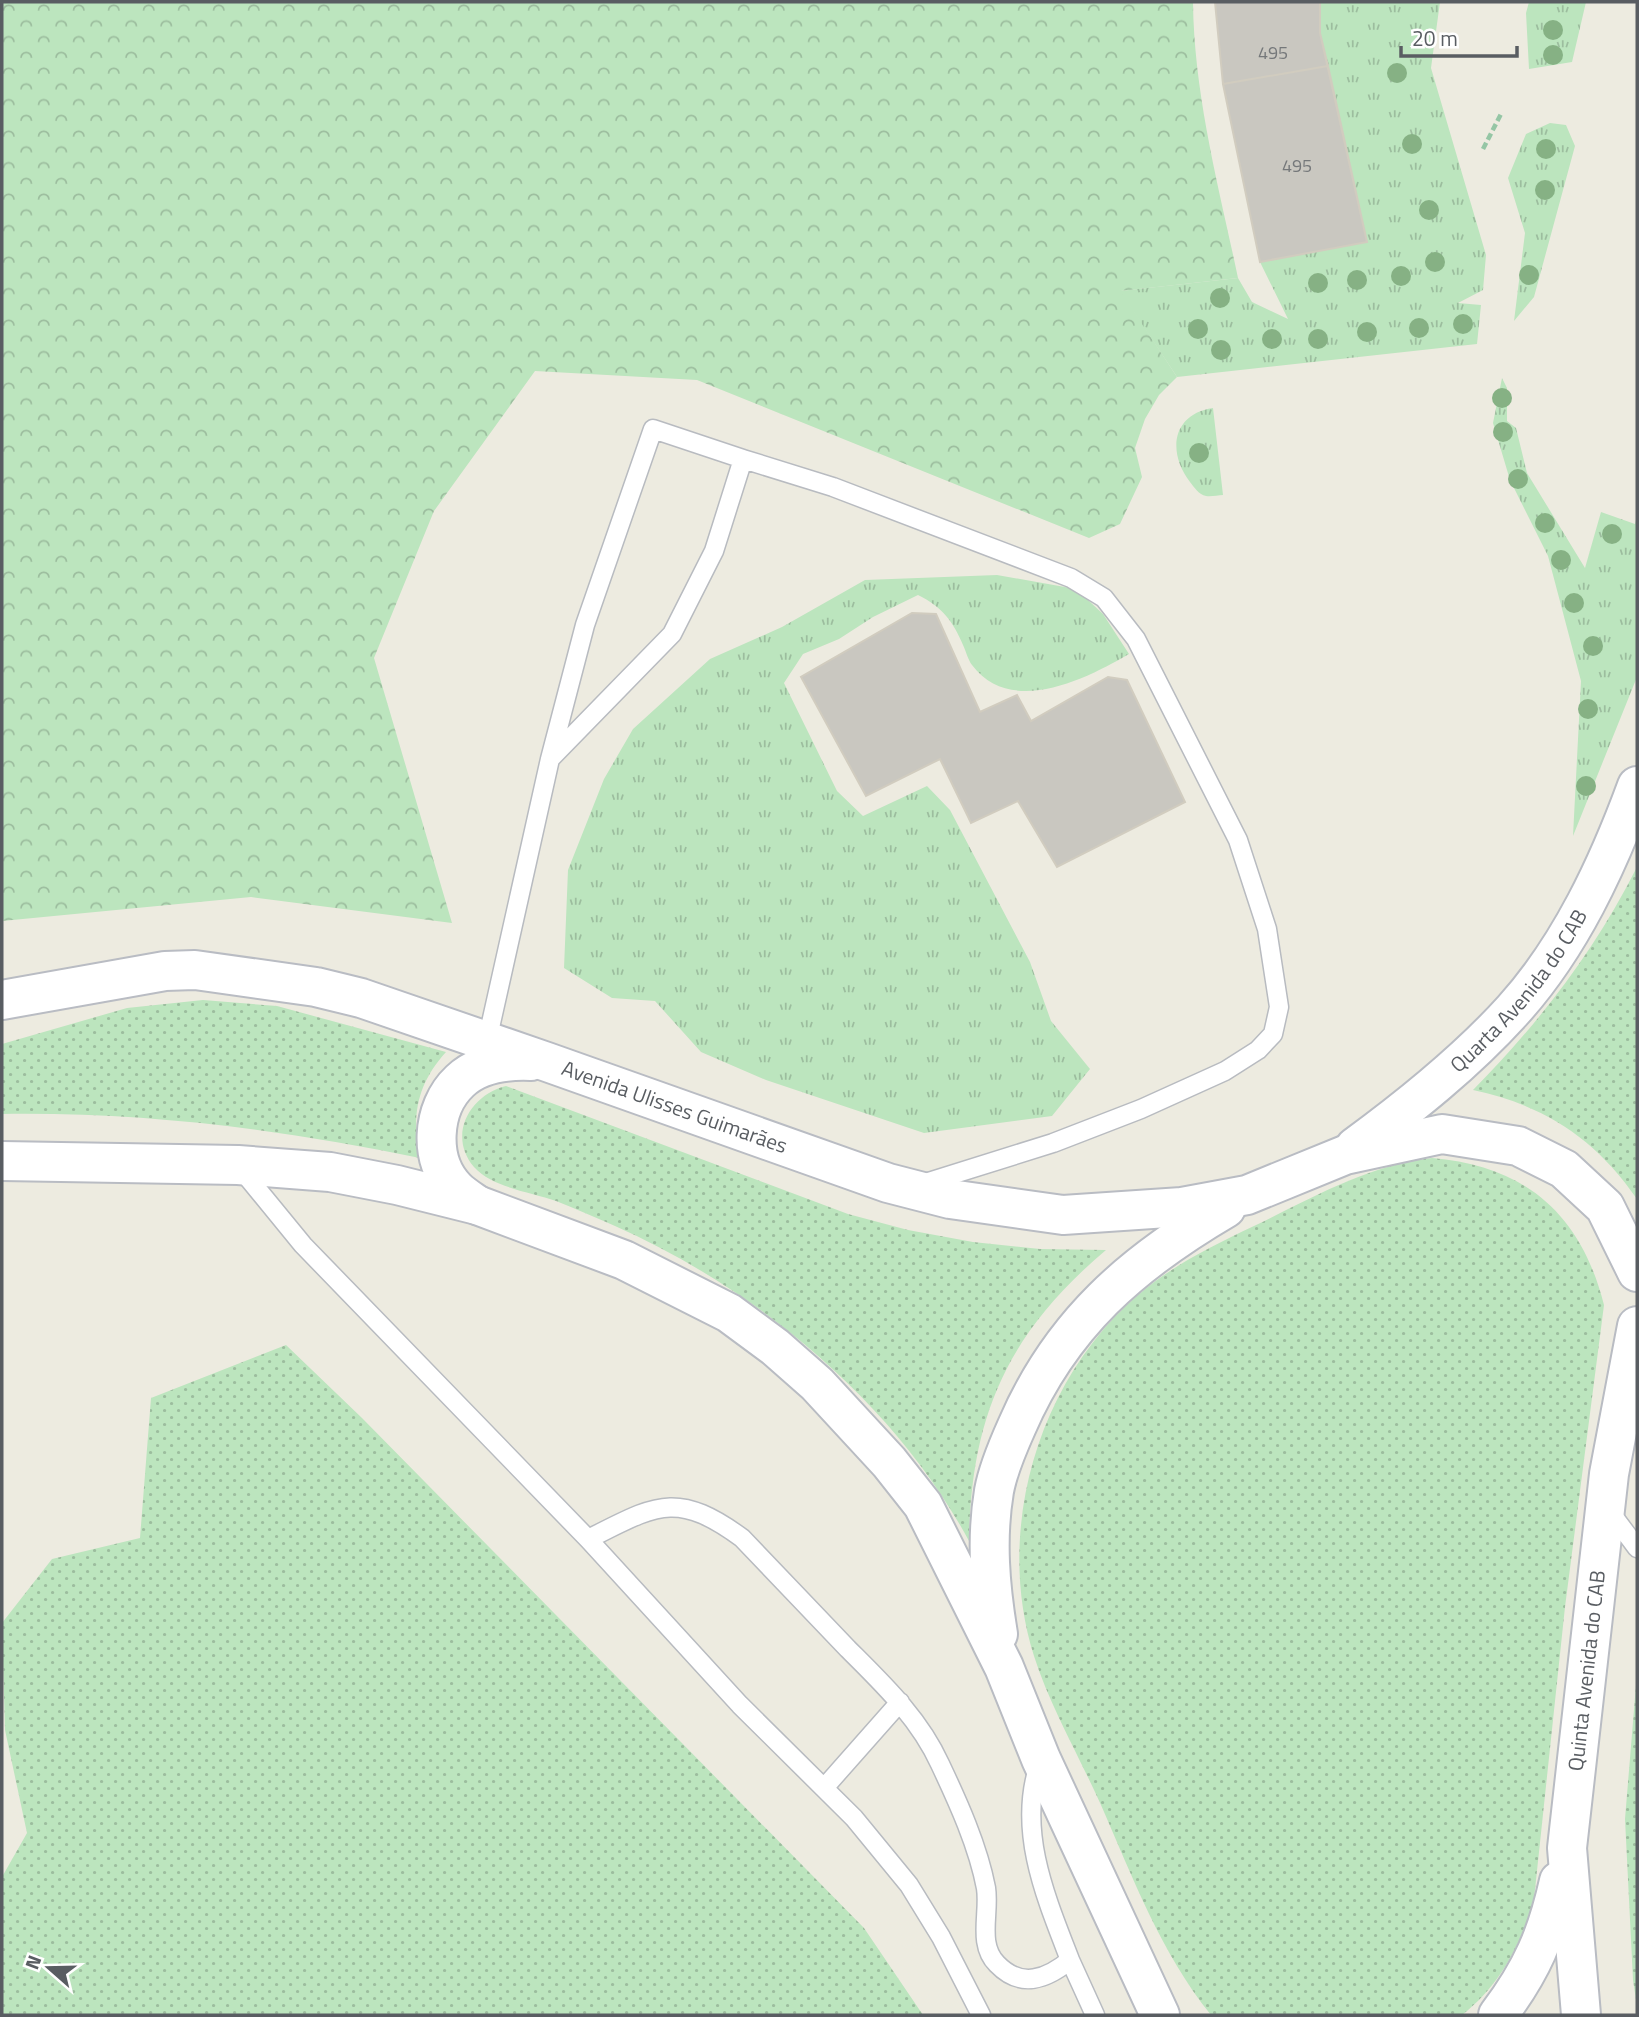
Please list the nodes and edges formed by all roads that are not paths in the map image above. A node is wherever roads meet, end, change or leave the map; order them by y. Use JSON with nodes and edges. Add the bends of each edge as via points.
{"nodes":[{"id":1,"x":743,"y":459,"type":"junction"},
{"id":2,"x":550,"y":759,"type":"junction"},
{"id":3,"x":1637,"y":786,"type":"edge"},
{"id":4,"x":2,"y":1000,"type":"edge"},
{"id":5,"x":487,"y":1041,"type":"junction"},
{"id":6,"x":547,"y":1062,"type":"junction"},
{"id":7,"x":1345,"y":1154,"type":"junction"},
{"id":8,"x":2,"y":1161,"type":"edge"},
{"id":9,"x":238,"y":1166,"type":"junction"},
{"id":10,"x":909,"y":1189,"type":"junction"},
{"id":11,"x":1247,"y":1195,"type":"junction"},
{"id":12,"x":477,"y":1206,"type":"junction"},
{"id":13,"x":1637,"y":1272,"type":"edge"},
{"id":14,"x":1637,"y":1326,"type":"edge"},
{"id":15,"x":1605,"y":1505,"type":"junction"},
{"id":16,"x":588,"y":1539,"type":"junction"},
{"id":17,"x":1637,"y":1548,"type":"edge"},
{"id":18,"x":1004,"y":1667,"type":"junction"},
{"id":19,"x":900,"y":1702,"type":"junction"},
{"id":20,"x":1041,"y":1759,"type":"junction"},
{"id":21,"x":824,"y":1788,"type":"junction"},
{"id":22,"x":1567,"y":1848,"type":"junction"},
{"id":23,"x":1070,"y":1960,"type":"junction"},
{"id":24,"x":1161,"y":2012,"type":"edge"},
{"id":25,"x":981,"y":2015,"type":"edge"},
{"id":26,"x":1095,"y":2015,"type":"edge"},
{"id":27,"x":1498,"y":2015,"type":"edge"},
{"id":28,"x":1581,"y":2015,"type":"edge"}],
"edges":[{"from":1,"to":2,"type":"lane","via":[[714,551],[672,634]]},
{"from":1,"to":2,"type":"lane","via":[[653,429],[585,625]]},
{"from":1,"to":10,"type":"lane","via":[[833,487],[986,545],[1071,578],[1104,598],[1136,639],[1238,840],[1267,929],[1279,1007],[1273,1034],[1258,1050],[1225,1071],[1141,1109]]},
{"from":2,"to":5,"type":"lane"},
{"from":3,"to":7,"type":"main road","name":"Quarta Avenida do CAB","via":[[1583,908],[1514,1009],[1412,1105]]},
{"from":4,"to":5,"type":"main road","name":"Avenida Ulisses Guimarães","via":[[108,978],[195,970],[316,987]]},
{"from":5,"to":6,"type":"main road","name":"Avenida Ulisses Guimarães"},
{"from":6,"to":10,"type":"main road","name":"Avenida Ulisses Guimarães"},
{"from":6,"to":12,"type":"main road","via":[[514,1060],[485,1066],[460,1081],[443,1104],[435,1133],[440,1162],[454,1188]]},
{"from":7,"to":11,"type":"main road","name":"Avenida Ulisses Guimarães"},
{"from":7,"to":13,"type":"main road","via":[[1442,1134],[1518,1146],[1564,1169],[1605,1207]]},
{"from":8,"to":9,"type":"main road"},
{"from":9,"to":12,"type":"main road","via":[[330,1172]]},
{"from":9,"to":16,"type":"lane","via":[[303,1245]]},
{"from":10,"to":11,"type":"main road","name":"Avenida Ulisses Guimarães","via":[[1062,1215],[1182,1207]]},
{"from":11,"to":18,"type":"main road","via":[[1170,1241],[1102,1299],[1075,1326],[1026,1406],[995,1490],[989,1542]]},
{"from":12,"to":18,"type":"main road","via":[[677,1284],[729,1313],[784,1354],[853,1423],[923,1505]]},
{"from":14,"to":15,"type":"main road","name":"Quinta Avenida do CAB"},
{"from":15,"to":17,"type":"lane"},
{"from":15,"to":22,"type":"main road","name":"Quinta Avenida do CAB"},
{"from":16,"to":19,"type":"lane","via":[[652,1508],[695,1510],[720,1522],[742,1538]]},
{"from":16,"to":21,"type":"lane","via":[[740,1705]]},
{"from":18,"to":20,"type":"main road"},
{"from":19,"to":21,"type":"lane"},
{"from":19,"to":23,"type":"lane","via":[[940,1763],[980,1864],[986,1891],[986,1942],[994,1962],[1009,1976],[1030,1981],[1052,1975]]},
{"from":20,"to":23,"type":"lane","via":[[1031,1802],[1031,1832],[1036,1861]]},
{"from":20,"to":24,"type":"main road"},
{"from":21,"to":25,"type":"lane","via":[[909,1885]]},
{"from":22,"to":27,"type":"main road","via":[[1548,1928],[1527,1977]]},
{"from":22,"to":28,"type":"main road","name":"Quinta Avenida do CAB"},
{"from":23,"to":26,"type":"lane"}]}
